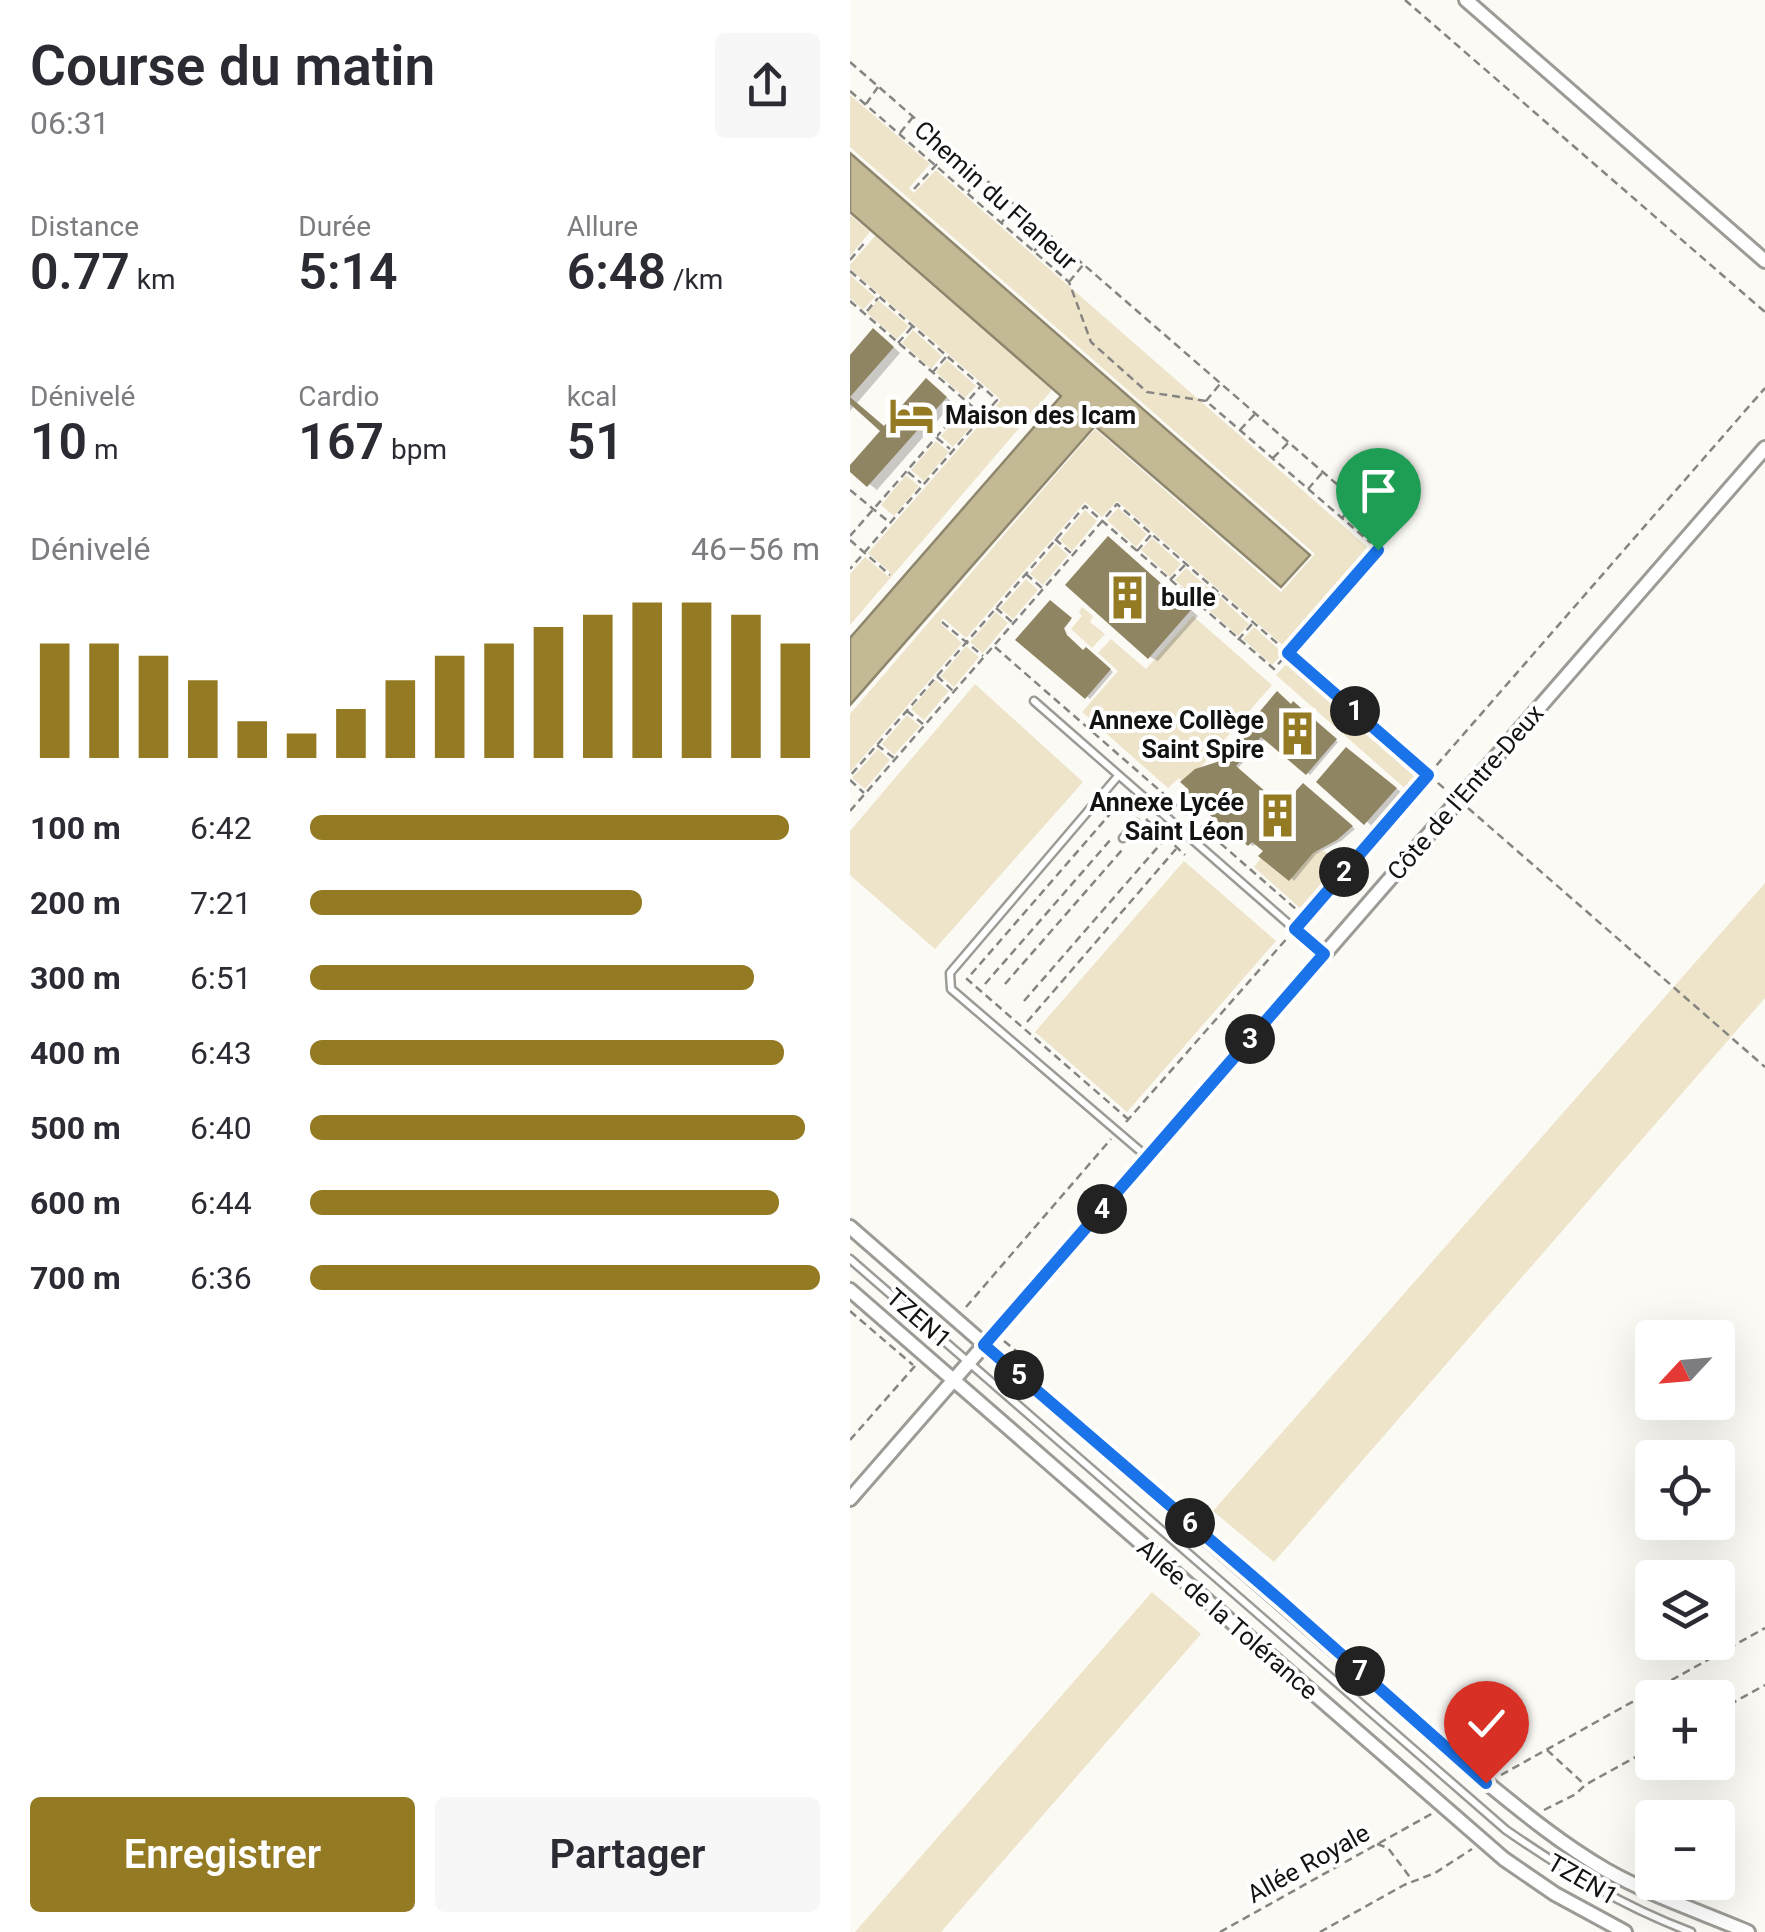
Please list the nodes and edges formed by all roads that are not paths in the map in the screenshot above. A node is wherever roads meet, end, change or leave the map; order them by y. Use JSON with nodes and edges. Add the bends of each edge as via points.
{"nodes":[{"id":1,"x":1466,"y":0,"type":"edge"},
{"id":2,"x":1765,"y":261,"type":"edge"},
{"id":3,"x":1765,"y":448,"type":"edge"},
{"id":4,"x":1034,"y":701,"type":"dead end"},
{"id":5,"x":1118,"y":776,"type":"junction"},
{"id":6,"x":1137,"y":821,"type":"road end"},
{"id":7,"x":1122,"y":838,"type":"road end"},
{"id":8,"x":1324,"y":954,"type":"junction"},
{"id":9,"x":1147,"y":1157,"type":"junction"},
{"id":10,"x":850,"y":1227,"type":"edge"},
{"id":11,"x":850,"y":1259,"type":"edge"},
{"id":12,"x":850,"y":1290,"type":"edge"},
{"id":13,"x":984,"y":1345,"type":"junction"},
{"id":14,"x":970,"y":1362,"type":"junction"},
{"id":15,"x":953,"y":1381,"type":"junction"},
{"id":16,"x":850,"y":1499,"type":"edge"},
{"id":17,"x":1622,"y":1931,"type":"edge"},
{"id":18,"x":1691,"y":1932,"type":"edge"},
{"id":19,"x":1748,"y":1932,"type":"edge"}],
"edges":[{"from":1,"to":2,"type":"street"},
{"from":3,"to":8,"type":"street","name":"Côte de l'Entre-Deux"},
{"from":4,"to":5,"type":"lane"},
{"from":5,"to":8,"type":"lane"},
{"from":5,"to":9,"type":"lane","via":[[950,973],[951,989]]},
{"from":6,"to":7,"type":"lane"},
{"from":8,"to":9,"type":"street","name":"Côte de l'Entre-Deux"},
{"from":9,"to":13,"type":"street","name":"Côte de l'Entre-Deux"},
{"from":10,"to":13,"type":"street","name":"Allée de la Tolérance"},
{"from":11,"to":14,"type":"lane","name":"TZEN1"},
{"from":12,"to":15,"type":"street","name":"Allée de la Tolérance"},
{"from":13,"to":14,"type":"street","name":"Côte de l'Entre-Deux"},
{"from":13,"to":19,"type":"street","name":"Allée de la Tolérance","via":[[1486,1783],[1570,1848]]},
{"from":14,"to":15,"type":"street","name":"Côte de l'Entre-Deux"},
{"from":14,"to":18,"type":"lane","name":"TZEN1","via":[[1506,1830],[1587,1884]]},
{"from":15,"to":16,"type":"street","name":"Côte de l'Entre-Deux"},
{"from":15,"to":17,"type":"street","name":"Allée de la Tolérance","via":[[1504,1859]]}]}
